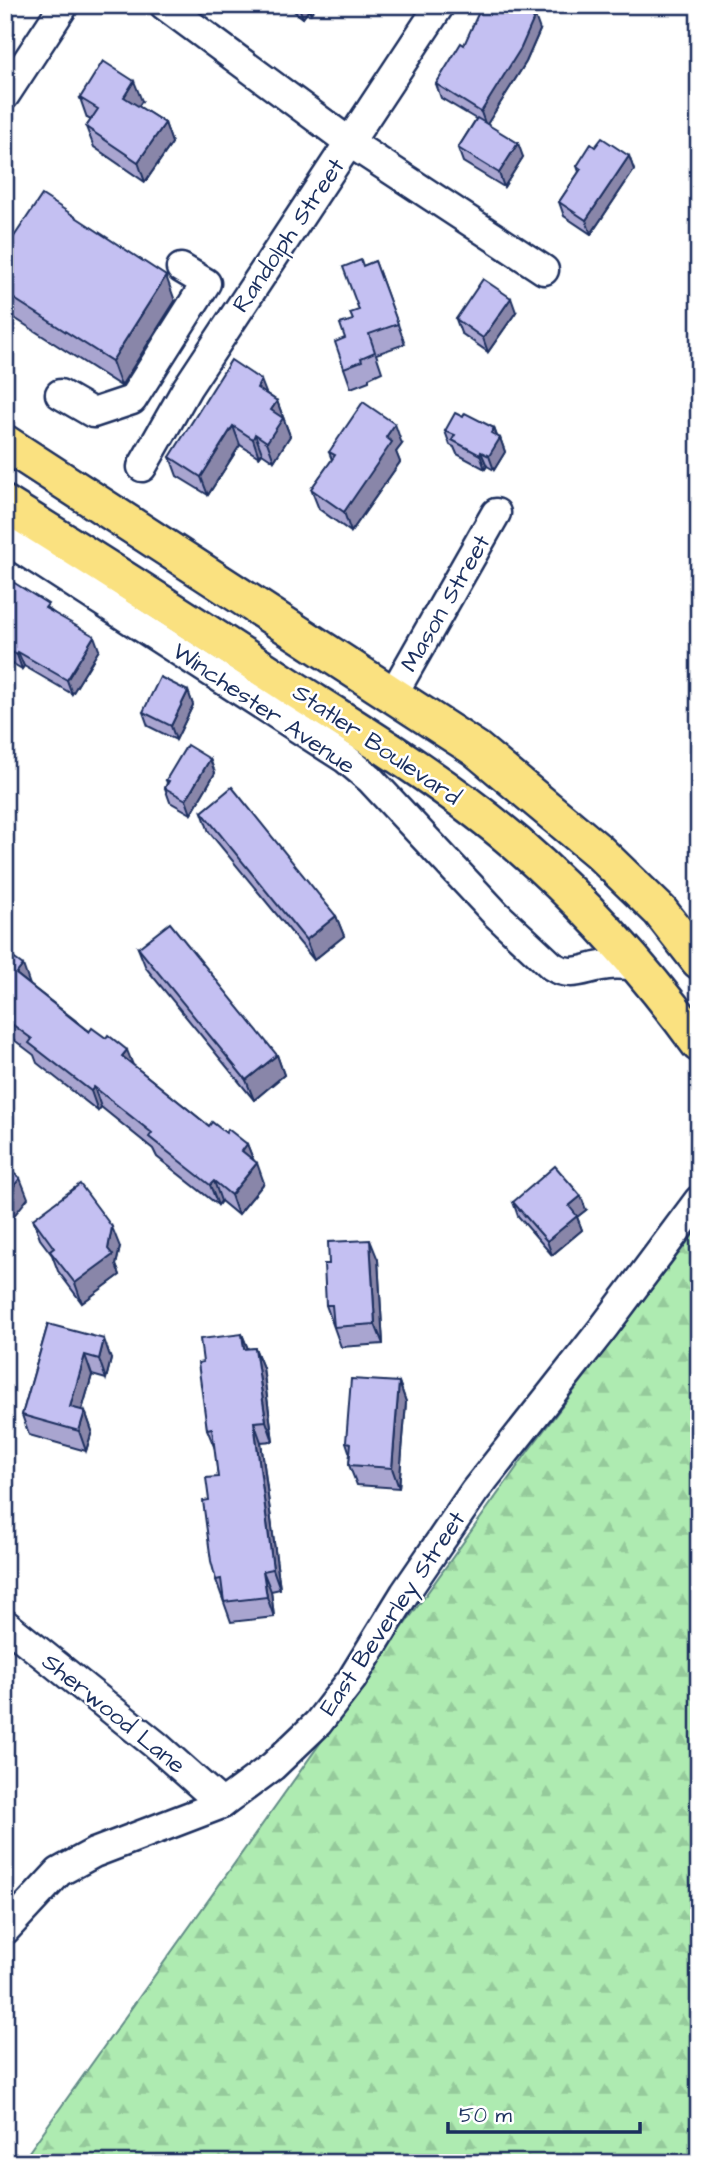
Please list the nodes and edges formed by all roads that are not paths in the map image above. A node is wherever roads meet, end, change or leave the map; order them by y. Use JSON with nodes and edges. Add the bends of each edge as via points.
{"nodes":[{"id":1,"x":64,"y":5,"type":"edge"},
{"id":2,"x":164,"y":5,"type":"edge"},
{"id":3,"x":440,"y":5,"type":"edge"},
{"id":4,"x":5,"y":95,"type":"edge"},
{"id":5,"x":349,"y":142,"type":"junction"},
{"id":6,"x":181,"y":268,"type":"dead end"},
{"id":7,"x":544,"y":270,"type":"dead end"},
{"id":8,"x":60,"y":394,"type":"dead end"},
{"id":9,"x":10,"y":450,"type":"edge"},
{"id":10,"x":142,"y":467,"type":"dead end"},
{"id":11,"x":5,"y":504,"type":"edge"},
{"id":12,"x":496,"y":513,"type":"dead end"},
{"id":13,"x":5,"y":539,"type":"edge"},
{"id":14,"x":393,"y":694,"type":"junction"},
{"id":15,"x":699,"y":961,"type":"edge"},
{"id":16,"x":637,"y":966,"type":"junction"},
{"id":17,"x":699,"y":1044,"type":"edge"},
{"id":18,"x":699,"y":1200,"type":"edge"},
{"id":19,"x":5,"y":1624,"type":"edge"},
{"id":20,"x":222,"y":1804,"type":"junction"},
{"id":21,"x":5,"y":1930,"type":"edge"}],
"edges":[{"from":1,"to":4,"type":"street"},
{"from":2,"to":5,"type":"street"},
{"from":3,"to":5,"type":"street","name":"Randolph Street"},
{"from":5,"to":7,"type":"street"},
{"from":5,"to":10,"type":"street","name":"Randolph Street","via":[[187,388]]},
{"from":6,"to":8,"type":"street","via":[[206,283],[132,400],[93,414]]},
{"from":9,"to":14,"type":"main road","name":"Statler Boulevard"},
{"from":11,"to":16,"type":"main road","name":"Statler Boulevard","via":[[393,752],[477,811],[567,891]]},
{"from":12,"to":14,"type":"street","name":"Mason Street"},
{"from":13,"to":16,"type":"street","name":"Winchester Avenue","via":[[346,759],[551,966],[579,973],[611,964]]},
{"from":14,"to":15,"type":"main road","name":"Statler Boulevard","via":[[476,749],[545,804],[660,911]]},
{"from":16,"to":17,"type":"main road","name":"Statler Boulevard"},
{"from":18,"to":20,"type":"street","name":"East Beverley Street","via":[[474,1492],[339,1697],[288,1752]]},
{"from":19,"to":20,"type":"street","name":"Sherwood Lane"},
{"from":20,"to":21,"type":"street","name":"East Beverley Street","via":[[70,1865],[49,1880]]}]}
